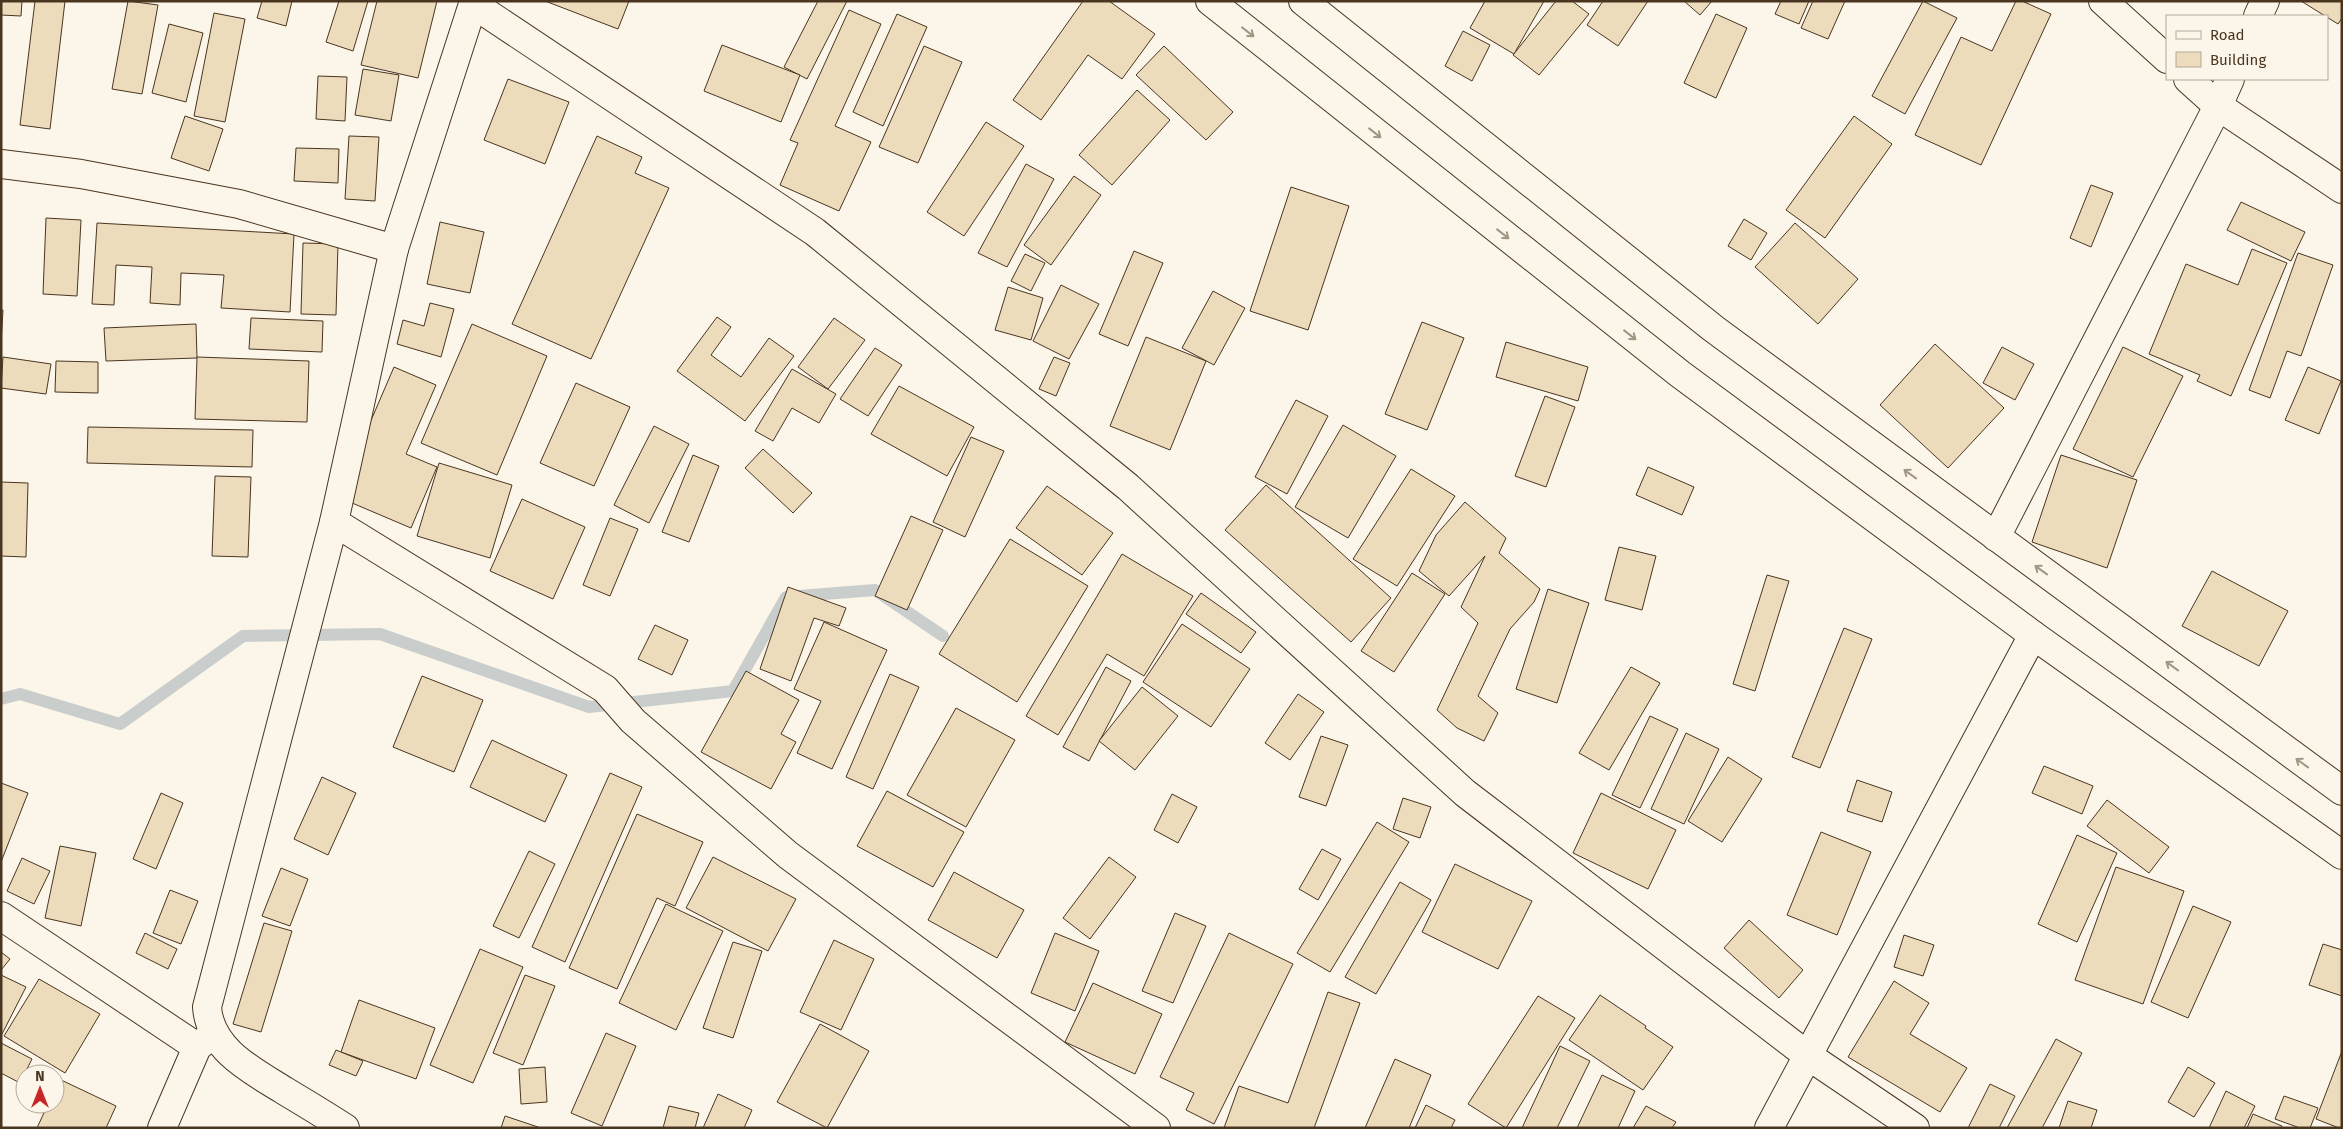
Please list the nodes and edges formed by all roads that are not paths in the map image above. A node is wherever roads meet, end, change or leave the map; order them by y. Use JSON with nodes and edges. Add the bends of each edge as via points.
{"nodes":[{"id":1,"x":1210,"y":1,"type":"edge"},
{"id":2,"x":1303,"y":1,"type":"edge"},
{"id":3,"x":2103,"y":1,"type":"edge"},
{"id":4,"x":2265,"y":1,"type":"edge"},
{"id":5,"x":473,"y":3,"type":"edge"},
{"id":6,"x":2258,"y":15,"type":"edge"},
{"id":7,"x":2166,"y":58,"type":"edge"},
{"id":8,"x":2189,"y":80,"type":"edge"},
{"id":9,"x":2230,"y":80,"type":"edge"},
{"id":10,"x":2218,"y":106,"type":"junction"},
{"id":11,"x":1,"y":164,"type":"edge"},
{"id":12,"x":2342,"y":189,"type":"edge"},
{"id":13,"x":394,"y":248,"type":"junction"},
{"id":14,"x":334,"y":522,"type":"junction"},
{"id":15,"x":1996,"y":537,"type":"junction"},
{"id":16,"x":2033,"y":635,"type":"junction"},
{"id":17,"x":2342,"y":791,"type":"edge"},
{"id":18,"x":2342,"y":855,"type":"edge"},
{"id":19,"x":1,"y":916,"type":"edge"},
{"id":20,"x":206,"y":1040,"type":"junction"},
{"id":21,"x":1807,"y":1055,"type":"junction"},
{"id":22,"x":162,"y":1128,"type":"edge"},
{"id":23,"x":345,"y":1128,"type":"edge"},
{"id":24,"x":1156,"y":1128,"type":"edge"},
{"id":25,"x":1769,"y":1128,"type":"edge"},
{"id":26,"x":1915,"y":1128,"type":"edge"}],
"edges":[{"from":1,"to":16,"type":"street","one_way":true,"via":[[1680,374]]},
{"from":15,"to":2,"type":"street","one_way":true,"via":[[1714,329]]},
{"from":3,"to":7,"type":"street"},
{"from":4,"to":6,"type":"street"},
{"from":5,"to":13,"type":"street"},
{"from":5,"to":21,"type":"street","via":[[815,232],[1128,487],[1464,793]]},
{"from":8,"to":10,"type":"street"},
{"from":9,"to":10,"type":"street"},
{"from":10,"to":12,"type":"street"},
{"from":10,"to":15,"type":"street"},
{"from":11,"to":13,"type":"street","via":[[81,174],[239,204]]},
{"from":13,"to":14,"type":"street"},
{"from":14,"to":20,"type":"street","via":[[207,1007]]},
{"from":14,"to":24,"type":"street","via":[[605,690],[633,721],[788,855]]},
{"from":17,"to":15,"type":"street","one_way":true},
{"from":16,"to":18,"type":"street"},
{"from":16,"to":21,"type":"street"},
{"from":19,"to":20,"type":"street"},
{"from":20,"to":22,"type":"street"},
{"from":20,"to":23,"type":"street"},
{"from":21,"to":25,"type":"street"},
{"from":21,"to":26,"type":"street"}]}
